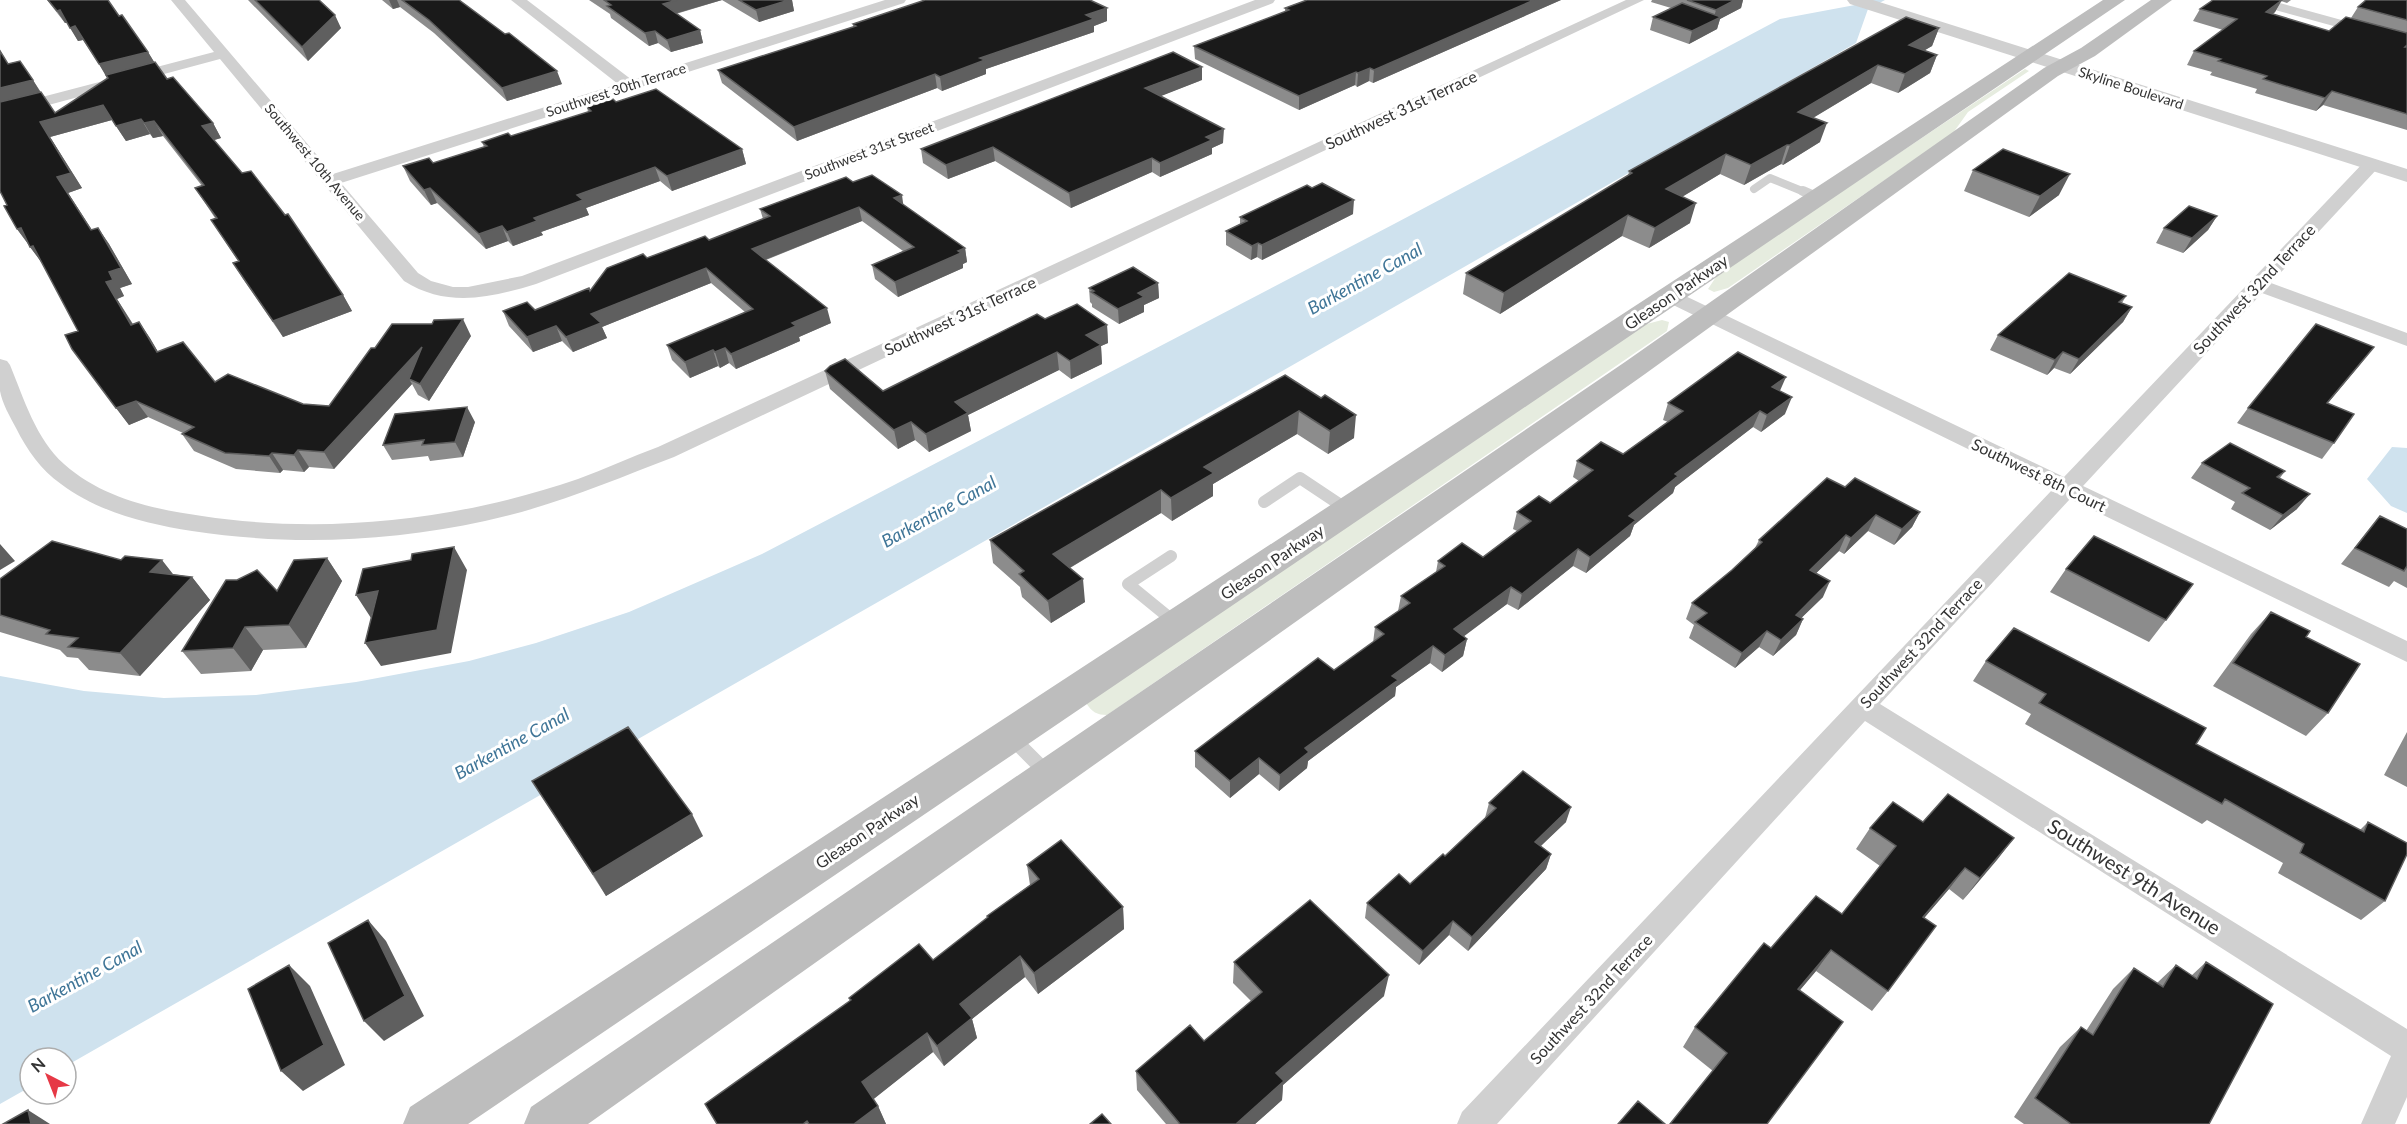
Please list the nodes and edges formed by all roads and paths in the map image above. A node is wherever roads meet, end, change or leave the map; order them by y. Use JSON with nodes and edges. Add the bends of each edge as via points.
{"nodes":[{"id":1,"x":178,"y":0,"type":"edge"},
{"id":2,"x":518,"y":0,"type":"edge"},
{"id":3,"x":847,"y":0,"type":"edge"},
{"id":4,"x":899,"y":0,"type":"edge"},
{"id":5,"x":1268,"y":0,"type":"edge"},
{"id":6,"x":1637,"y":0,"type":"edge"},
{"id":7,"x":1856,"y":0,"type":"edge"},
{"id":8,"x":2116,"y":0,"type":"edge"},
{"id":9,"x":2163,"y":0,"type":"edge"},
{"id":10,"x":2254,"y":0,"type":"edge"},
{"id":11,"x":1899,"y":7,"type":"edge"},
{"id":12,"x":866,"y":11,"type":"junction"},
{"id":13,"x":2407,"y":42,"type":"edge"},
{"id":14,"x":224,"y":54,"type":"junction"},
{"id":15,"x":2054,"y":56,"type":"junction"},
{"id":16,"x":630,"y":86,"type":"junction"},
{"id":17,"x":0,"y":113,"type":"edge"},
{"id":18,"x":2407,"y":159,"type":"edge"},
{"id":19,"x":2371,"y":165,"type":"junction"},
{"id":20,"x":2407,"y":176,"type":"edge"},
{"id":21,"x":332,"y":180,"type":"junction"},
{"id":22,"x":1754,"y":189,"type":"dead end"},
{"id":23,"x":1819,"y":198,"type":"junction"},
{"id":24,"x":2259,"y":285,"type":"junction"},
{"id":25,"x":469,"y":295,"type":"joint"},
{"id":26,"x":1670,"y":296,"type":"junction"},
{"id":27,"x":1708,"y":315,"type":"junction"},
{"id":28,"x":2407,"y":340,"type":"edge"},
{"id":29,"x":0,"y":365,"type":"edge"},
{"id":30,"x":2067,"y":489,"type":"junction"},
{"id":31,"x":1264,"y":502,"type":"dead end"},
{"id":32,"x":1349,"y":510,"type":"junction"},
{"id":33,"x":1171,"y":556,"type":"dead end"},
{"id":34,"x":1178,"y":624,"type":"junction"},
{"id":35,"x":2407,"y":652,"type":"edge"},
{"id":36,"x":1862,"y":706,"type":"junction"},
{"id":37,"x":1010,"y":736,"type":"junction"},
{"id":38,"x":1050,"y":776,"type":"junction"},
{"id":39,"x":2407,"y":1047,"type":"edge"},
{"id":40,"x":2407,"y":1059,"type":"edge"},
{"id":41,"x":427,"y":1124,"type":"edge"},
{"id":42,"x":548,"y":1124,"type":"edge"},
{"id":43,"x":1474,"y":1124,"type":"edge"},
{"id":44,"x":2378,"y":1124,"type":"edge"}],
"edges":[{"from":1,"to":14,"type":"street","name":"Southwest 10th Avenue"},
{"from":2,"to":16,"type":"street"},
{"from":3,"to":12,"type":"street"},
{"from":4,"to":12,"type":"street","name":"Southwest 30th Terrace"},
{"from":5,"to":25,"type":"street","name":"Southwest 31st Street","via":[[528,279]]},
{"from":6,"to":29,"type":"street","name":"Southwest 31st Terrace","via":[[666,452],[586,484],[492,510],[353,532],[255,532],[166,519],[100,497],[56,469],[40,452]]},
{"from":7,"to":11,"type":"street","name":"Skyline Boulevard"},
{"from":8,"to":15,"type":"main road","name":"Gleason Parkway"},
{"from":9,"to":15,"type":"main road","name":"Gleason Parkway"},
{"from":10,"to":13,"type":"street"},
{"from":11,"to":15,"type":"street","name":"Skyline Boulevard"},
{"from":11,"to":15,"type":"street","name":"Skyline Boulevard","via":[[1921,7]]},
{"from":12,"to":16,"type":"street","name":"Southwest 30th Terrace"},
{"from":14,"to":17,"type":"street"},
{"from":14,"to":21,"type":"street","name":"Southwest 10th Avenue"},
{"from":15,"to":18,"type":"street","name":"Skyline Boulevard"},
{"from":15,"to":19,"type":"street","name":"Skyline Boulevard"},
{"from":15,"to":23,"type":"main road","name":"Gleason Parkway"},
{"from":15,"to":27,"type":"main road","name":"Gleason Parkway"},
{"from":16,"to":21,"type":"street","name":"Southwest 30th Terrace"},
{"from":19,"to":20,"type":"street","name":"Skyline Boulevard"},
{"from":19,"to":24,"type":"street","name":"Southwest 32nd Terrace"},
{"from":21,"to":25,"type":"street","name":"Southwest 10th Avenue","via":[[411,277],[425,288]]},
{"from":22,"to":23,"type":"lane","via":[[1770,178]]},
{"from":23,"to":26,"type":"main road","name":"Gleason Parkway"},
{"from":24,"to":28,"type":"street"},
{"from":24,"to":30,"type":"street","name":"Southwest 32nd Terrace"},
{"from":26,"to":27,"type":"street","name":"Southwest 8th Court"},
{"from":26,"to":32,"type":"main road","name":"Gleason Parkway"},
{"from":27,"to":30,"type":"street","name":"Southwest 8th Court"},
{"from":27,"to":38,"type":"main road","name":"Gleason Parkway"},
{"from":30,"to":35,"type":"street","name":"Southwest 8th Court"},
{"from":30,"to":36,"type":"street","name":"Southwest 32nd Terrace"},
{"from":31,"to":32,"type":"lane","via":[[1300,478]]},
{"from":32,"to":34,"type":"main road","name":"Gleason Parkway"},
{"from":33,"to":34,"type":"lane","via":[[1128,584]]},
{"from":34,"to":37,"type":"main road","name":"Gleason Parkway"},
{"from":36,"to":39,"type":"street","name":"Southwest 9th Avenue"},
{"from":36,"to":43,"type":"street","name":"Southwest 32nd Terrace"},
{"from":37,"to":38,"type":"lane"},
{"from":37,"to":41,"type":"main road","name":"Gleason Parkway"},
{"from":38,"to":42,"type":"main road","name":"Gleason Parkway"},
{"from":40,"to":44,"type":"street"}]}
